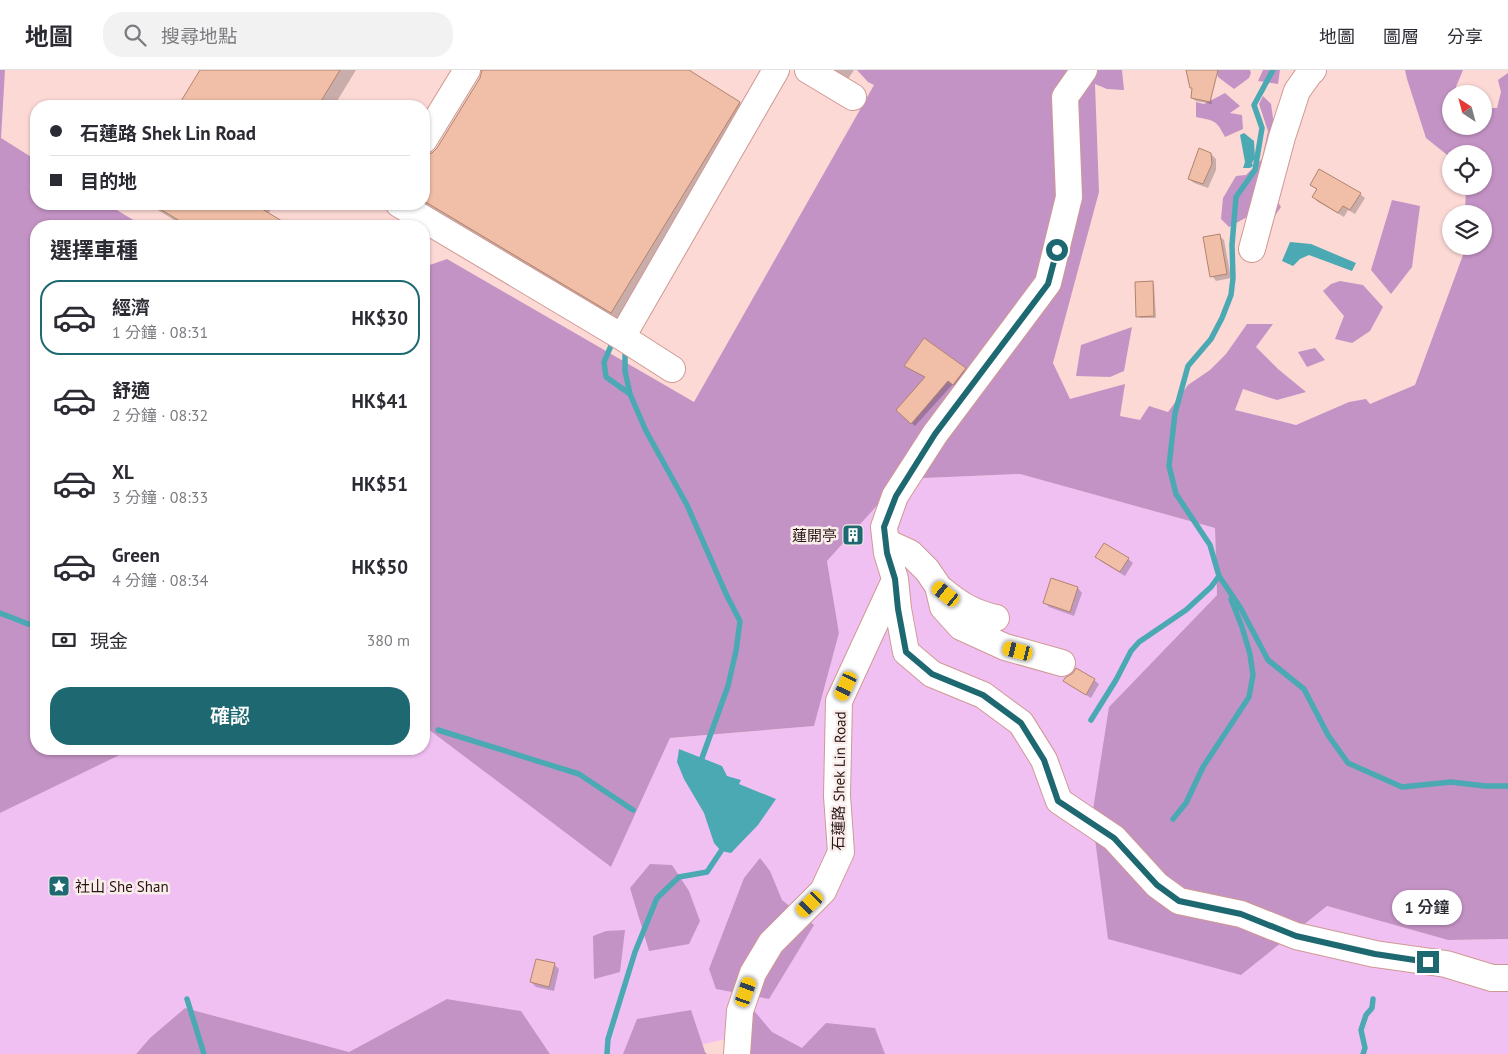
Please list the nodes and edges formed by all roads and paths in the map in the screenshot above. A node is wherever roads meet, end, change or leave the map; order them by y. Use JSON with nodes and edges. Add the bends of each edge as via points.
{"nodes":[{"id":1,"x":467,"y":70,"type":"edge"},
{"id":2,"x":776,"y":70,"type":"edge"},
{"id":3,"x":808,"y":70,"type":"edge"},
{"id":4,"x":1084,"y":70,"type":"edge"},
{"id":5,"x":1313,"y":70,"type":"edge"},
{"id":6,"x":853,"y":97,"type":"dead end"},
{"id":7,"x":430,"y":130,"type":"edge"},
{"id":8,"x":409,"y":210,"type":"edge"},
{"id":9,"x":426,"y":220,"type":"edge"},
{"id":10,"x":430,"y":222,"type":"edge"},
{"id":11,"x":1252,"y":249,"type":"dead end"},
{"id":12,"x":622,"y":337,"type":"junction"},
{"id":13,"x":672,"y":369,"type":"dead end"},
{"id":14,"x":886,"y":542,"type":"junction"},
{"id":15,"x":895,"y":579,"type":"junction"},
{"id":16,"x":938,"y":586,"type":"junction"},
{"id":17,"x":996,"y":618,"type":"dead end"},
{"id":18,"x":1062,"y":663,"type":"dead end"},
{"id":19,"x":1508,"y":978,"type":"edge"},
{"id":20,"x":737,"y":1054,"type":"edge"}],
"edges":[{"from":1,"to":7,"type":"street"},
{"from":2,"to":12,"type":"street"},
{"from":3,"to":6,"type":"street"},
{"from":4,"to":14,"type":"street","via":[[1065,97],[1069,197],[1048,284],[935,434],[896,496],[884,527]]},
{"from":5,"to":11,"type":"street","via":[[1297,90]]},
{"from":8,"to":9,"type":"street"},
{"from":10,"to":12,"type":"street"},
{"from":12,"to":13,"type":"street"},
{"from":14,"to":15,"type":"street"},
{"from":14,"to":16,"type":"street","via":[[910,553]]},
{"from":15,"to":19,"type":"street","via":[[906,652],[932,674],[983,695],[1021,723],[1044,760],[1058,801],[1114,838],[1157,885],[1179,901],[1241,914],[1296,936],[1375,954],[1446,964],[1492,978]]},
{"from":15,"to":20,"type":"street","name":"石蓮路 Shek Lin Road","via":[[839,701],[837,796],[841,852],[823,891],[770,943],[753,973],[740,1011]]},
{"from":16,"to":17,"type":"street","via":[[955,601],[980,615]]},
{"from":16,"to":18,"type":"street","via":[[943,607],[961,627],[1005,648]]}]}
